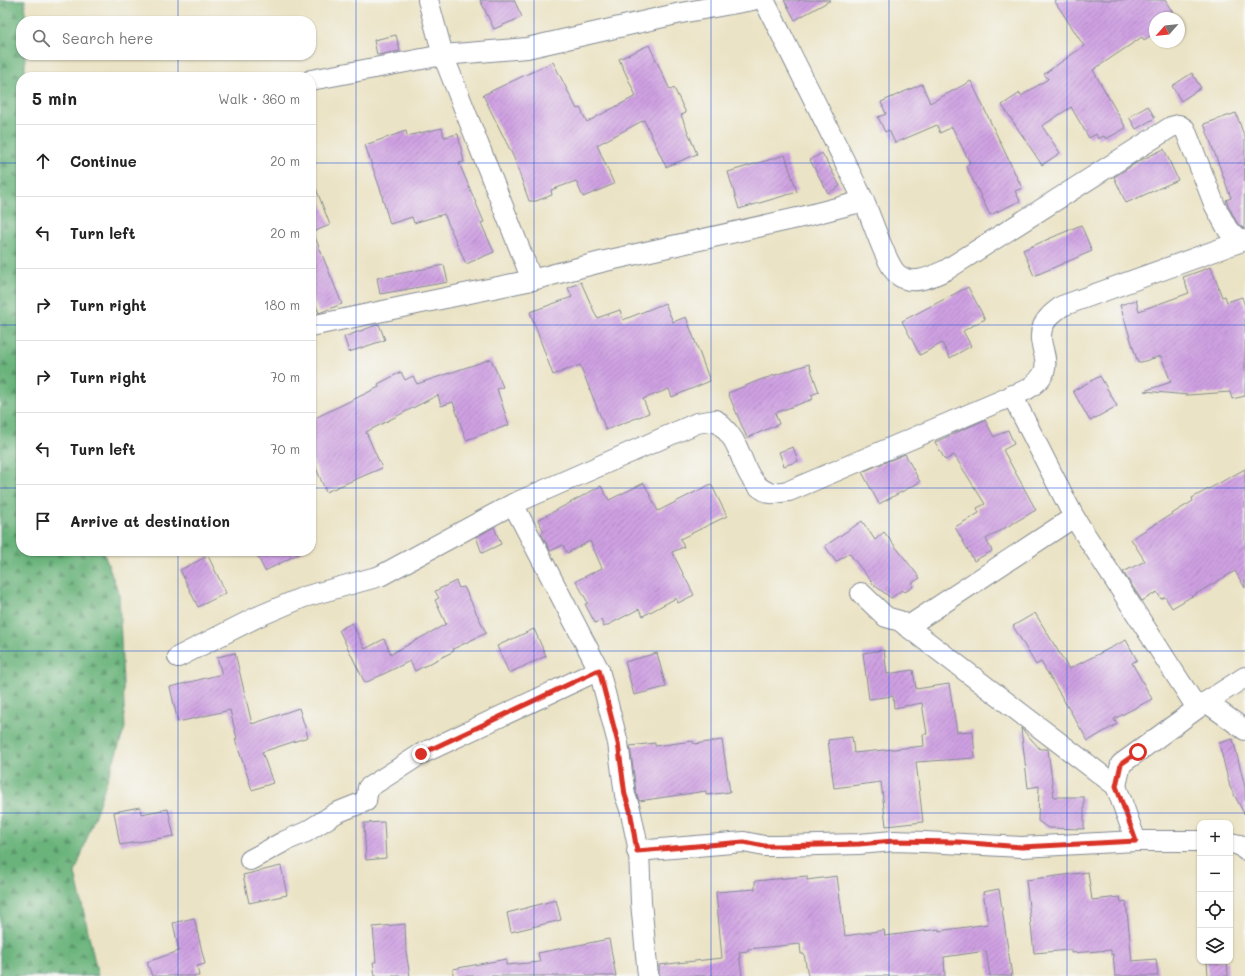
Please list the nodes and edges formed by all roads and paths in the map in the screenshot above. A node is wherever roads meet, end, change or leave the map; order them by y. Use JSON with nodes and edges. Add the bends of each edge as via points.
{"nodes":[{"id":1,"x":428,"y":0,"type":"edge"},
{"id":2,"x":753,"y":0,"type":"edge"},
{"id":3,"x":764,"y":0,"type":"edge"},
{"id":4,"x":443,"y":56,"type":"junction"},
{"id":5,"x":316,"y":79,"type":"edge"},
{"id":6,"x":864,"y":201,"type":"junction"},
{"id":7,"x":1243,"y":241,"type":"edge"},
{"id":8,"x":532,"y":280,"type":"junction"},
{"id":9,"x":316,"y":325,"type":"edge"},
{"id":10,"x":1012,"y":395,"type":"junction"},
{"id":11,"x":514,"y":504,"type":"junction"},
{"id":12,"x":1074,"y":517,"type":"junction"},
{"id":13,"x":861,"y":593,"type":"dead end"},
{"id":14,"x":907,"y":627,"type":"junction"},
{"id":15,"x":178,"y":657,"type":"dead end"},
{"id":16,"x":599,"y":670,"type":"junction"},
{"id":17,"x":1245,"y":677,"type":"edge"},
{"id":18,"x":1202,"y":705,"type":"junction"},
{"id":19,"x":1245,"y":730,"type":"edge"},
{"id":20,"x":1116,"y":786,"type":"junction"},
{"id":21,"x":1136,"y":841,"type":"junction"},
{"id":22,"x":1197,"y":842,"type":"edge"},
{"id":23,"x":1233,"y":844,"type":"edge"},
{"id":24,"x":1245,"y":850,"type":"edge"},
{"id":25,"x":637,"y":851,"type":"junction"},
{"id":26,"x":250,"y":860,"type":"dead end"},
{"id":27,"x":648,"y":976,"type":"edge"}],
"edges":[{"from":1,"to":4,"type":"street"},
{"from":2,"to":4,"type":"street","via":[[681,13],[527,48]]},
{"from":3,"to":6,"type":"street"},
{"from":4,"to":5,"type":"street"},
{"from":4,"to":8,"type":"street"},
{"from":6,"to":7,"type":"street","via":[[886,256],[897,274],[912,281],[931,277],[946,270],[1171,127],[1179,125],[1185,130],[1215,206],[1228,230]]},
{"from":6,"to":8,"type":"street","via":[[802,218],[609,260]]},
{"from":7,"to":10,"type":"street","via":[[1062,306],[1050,315],[1042,327],[1046,359],[1043,374],[1037,383]]},
{"from":8,"to":9,"type":"street"},
{"from":10,"to":11,"type":"street","via":[[789,491],[771,493],[759,486],[747,473],[730,434],[716,420],[697,423]]},
{"from":10,"to":12,"type":"street"},
{"from":11,"to":15,"type":"street","via":[[380,576],[304,598],[258,617]]},
{"from":11,"to":16,"type":"street"},
{"from":12,"to":14,"type":"street"},
{"from":12,"to":18,"type":"street"},
{"from":13,"to":14,"type":"street","via":[[886,617],[900,621]]},
{"from":14,"to":20,"type":"street"},
{"from":16,"to":25,"type":"street","via":[[618,743],[625,795]]},
{"from":16,"to":26,"type":"street","via":[[421,754],[368,788],[366,801],[336,813],[306,832]]},
{"from":17,"to":18,"type":"street"},
{"from":18,"to":19,"type":"street"},
{"from":18,"to":20,"type":"street","via":[[1121,764]]},
{"from":20,"to":21,"type":"street"},
{"from":21,"to":22,"type":"street"},
{"from":21,"to":25,"type":"street","via":[[1022,847],[958,842],[778,846],[744,842]]},
{"from":23,"to":24,"type":"street","via":[[1240,845]]},
{"from":25,"to":27,"type":"street"}]}
